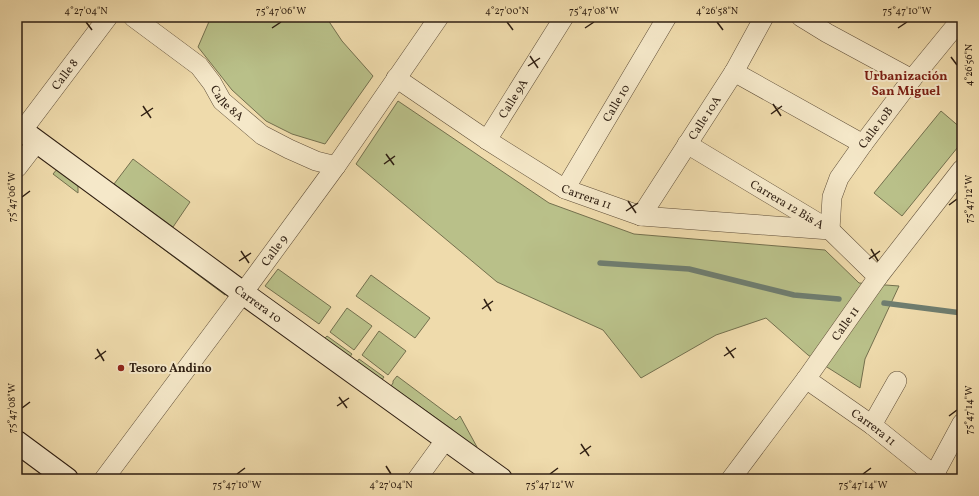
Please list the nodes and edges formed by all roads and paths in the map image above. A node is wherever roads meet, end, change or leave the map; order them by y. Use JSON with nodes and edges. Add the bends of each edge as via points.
{"nodes":[{"id":1,"x":108,"y":17,"type":"edge"},
{"id":2,"x":133,"y":17,"type":"edge"},
{"id":3,"x":439,"y":17,"type":"edge"},
{"id":4,"x":564,"y":17,"type":"edge"},
{"id":5,"x":667,"y":17,"type":"edge"},
{"id":6,"x":764,"y":17,"type":"edge"},
{"id":7,"x":801,"y":17,"type":"edge"},
{"id":8,"x":962,"y":18,"type":"edge"},
{"id":9,"x":734,"y":72,"type":"junction"},
{"id":10,"x":396,"y":78,"type":"junction"},
{"id":11,"x":912,"y":80,"type":"junction"},
{"id":12,"x":26,"y":133,"type":"edge"},
{"id":13,"x":487,"y":140,"type":"junction"},
{"id":14,"x":687,"y":144,"type":"junction"},
{"id":15,"x":863,"y":144,"type":"junction"},
{"id":16,"x":336,"y":166,"type":"junction"},
{"id":17,"x":17,"y":168,"type":"edge"},
{"id":18,"x":962,"y":169,"type":"edge"},
{"id":19,"x":565,"y":189,"type":"junction"},
{"id":20,"x":641,"y":216,"type":"junction"},
{"id":21,"x":830,"y":230,"type":"junction"},
{"id":22,"x":878,"y":277,"type":"junction"},
{"id":23,"x":244,"y":293,"type":"junction"},
{"id":24,"x":806,"y":379,"type":"junction"},
{"id":25,"x":897,"y":381,"type":"dead end"},
{"id":26,"x":962,"y":423,"type":"edge"},
{"id":27,"x":872,"y":425,"type":"junction"},
{"id":28,"x":446,"y":439,"type":"junction"},
{"id":29,"x":17,"y":442,"type":"edge"},
{"id":30,"x":937,"y":477,"type":"edge"},
{"id":31,"x":67,"y":479,"type":"edge"},
{"id":32,"x":104,"y":479,"type":"edge"},
{"id":33,"x":417,"y":479,"type":"edge"},
{"id":34,"x":501,"y":479,"type":"edge"},
{"id":35,"x":731,"y":479,"type":"edge"}],
"edges":[{"from":1,"to":12,"type":"street","name":"Calle 8"},
{"from":2,"to":16,"type":"street","name":"Calle 8A","via":[[199,66],[222,101],[262,135],[316,161]]},
{"from":3,"to":10,"type":"street","name":"Calle 9"},
{"from":4,"to":13,"type":"street","name":"Calle 9A"},
{"from":5,"to":19,"type":"street","name":"Calle 10"},
{"from":6,"to":9,"type":"street","name":"Calle 10A"},
{"from":7,"to":11,"type":"street"},
{"from":8,"to":11,"type":"street","name":"Calle 10B"},
{"from":9,"to":14,"type":"street","name":"Calle 10A"},
{"from":9,"to":15,"type":"street"},
{"from":10,"to":13,"type":"street","name":"Carrera 11"},
{"from":10,"to":16,"type":"street","name":"Calle 9"},
{"from":11,"to":15,"type":"street","name":"Calle 10B"},
{"from":12,"to":17,"type":"street","name":"Calle 8"},
{"from":12,"to":23,"type":"main road","name":"Carrera 10"},
{"from":13,"to":19,"type":"street","name":"Carrera 11"},
{"from":14,"to":20,"type":"street","name":"Calle 10A"},
{"from":14,"to":21,"type":"street","name":"Carrera 12 Bis A"},
{"from":15,"to":21,"type":"street","name":"Calle 10B","via":[[840,178],[832,196]]},
{"from":16,"to":23,"type":"street","name":"Calle 9"},
{"from":18,"to":22,"type":"street","name":"Calle 11"},
{"from":19,"to":20,"type":"street","name":"Carrera 11"},
{"from":20,"to":21,"type":"street","name":"Carrera 11"},
{"from":21,"to":22,"type":"street","name":"Carrera 12 Bis A"},
{"from":22,"to":24,"type":"street","name":"Calle 11"},
{"from":23,"to":28,"type":"main road","name":"Carrera 10"},
{"from":23,"to":32,"type":"street","name":"Calle 9"},
{"from":24,"to":27,"type":"street","name":"Carrera 11"},
{"from":24,"to":35,"type":"street","name":"Calle 11"},
{"from":25,"to":27,"type":"street"},
{"from":26,"to":30,"type":"street"},
{"from":27,"to":30,"type":"street","name":"Carrera 11"},
{"from":28,"to":33,"type":"street"},
{"from":28,"to":34,"type":"main road","name":"Carrera 10"},
{"from":29,"to":31,"type":"main road"}]}
